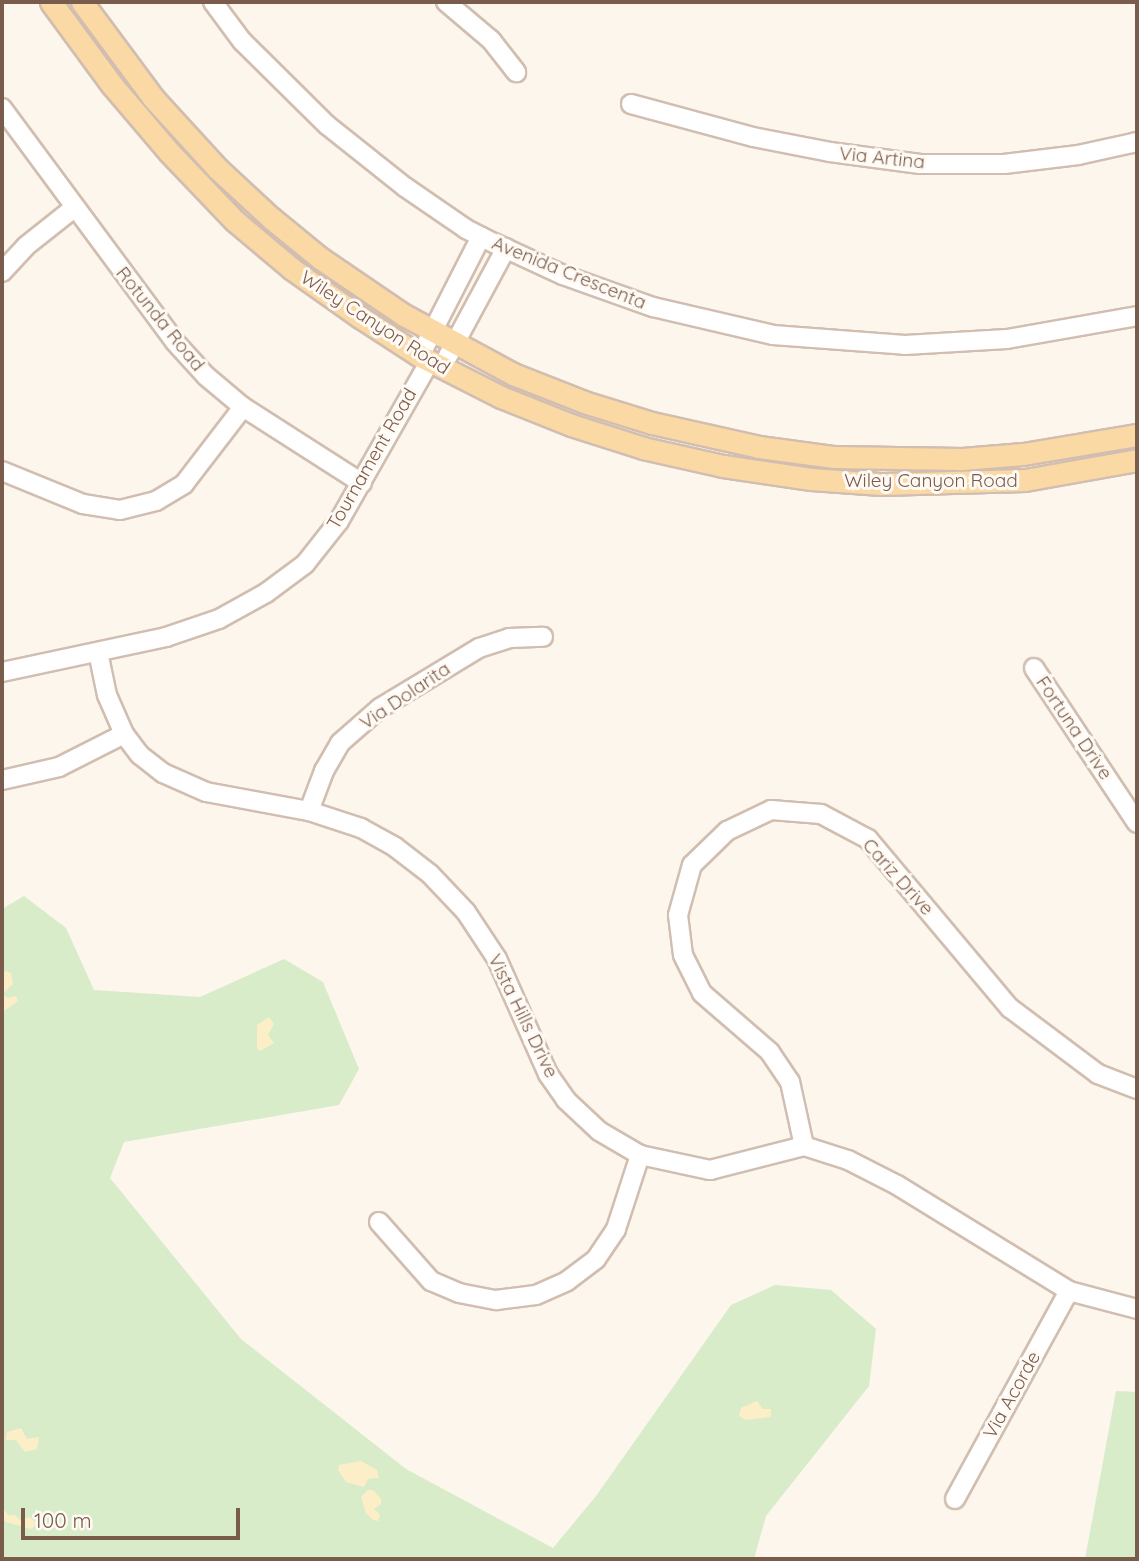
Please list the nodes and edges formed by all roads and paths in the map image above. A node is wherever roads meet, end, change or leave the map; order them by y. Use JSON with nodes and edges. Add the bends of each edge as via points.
{"nodes":[{"id":1,"x":51,"y":2,"type":"edge"},
{"id":2,"x":82,"y":2,"type":"edge"},
{"id":3,"x":213,"y":2,"type":"edge"},
{"id":4,"x":446,"y":2,"type":"edge"},
{"id":5,"x":516,"y":72,"type":"dead end"},
{"id":6,"x":631,"y":104,"type":"dead end"},
{"id":7,"x":2,"y":108,"type":"edge"},
{"id":8,"x":1137,"y":142,"type":"edge"},
{"id":9,"x":74,"y":208,"type":"junction"},
{"id":10,"x":481,"y":237,"type":"junction"},
{"id":11,"x":506,"y":248,"type":"junction"},
{"id":12,"x":2,"y":272,"type":"edge"},
{"id":13,"x":1137,"y":316,"type":"edge"},
{"id":14,"x":432,"y":331,"type":"junction"},
{"id":15,"x":453,"y":344,"type":"junction"},
{"id":16,"x":430,"y":361,"type":"junction"},
{"id":17,"x":243,"y":407,"type":"junction"},
{"id":18,"x":1137,"y":435,"type":"edge"},
{"id":19,"x":1137,"y":460,"type":"edge"},
{"id":20,"x":2,"y":471,"type":"edge"},
{"id":21,"x":362,"y":483,"type":"junction"},
{"id":22,"x":543,"y":637,"type":"dead end"},
{"id":23,"x":98,"y":652,"type":"junction"},
{"id":24,"x":1034,"y":668,"type":"dead end"},
{"id":25,"x":2,"y":672,"type":"edge"},
{"id":26,"x":124,"y":734,"type":"junction"},
{"id":27,"x":2,"y":780,"type":"edge"},
{"id":28,"x":309,"y":811,"type":"junction"},
{"id":29,"x":1137,"y":823,"type":"edge"},
{"id":30,"x":1137,"y":1089,"type":"edge"},
{"id":31,"x":804,"y":1146,"type":"junction"},
{"id":32,"x":640,"y":1155,"type":"junction"},
{"id":33,"x":379,"y":1222,"type":"dead end"},
{"id":34,"x":1069,"y":1291,"type":"junction"},
{"id":35,"x":1137,"y":1309,"type":"edge"},
{"id":36,"x":955,"y":1499,"type":"dead end"}],
"edges":[{"from":1,"to":16,"type":"main road","name":"Wiley Canyon Road","via":[[112,85],[236,221],[292,269]]},
{"from":2,"to":14,"type":"main road","name":"Wiley Canyon Road","via":[[154,99],[218,169],[320,258]]},
{"from":3,"to":10,"type":"street","name":"Avenida Crescenta","via":[[242,41],[327,125],[405,187]]},
{"from":4,"to":5,"type":"street","via":[[491,40]]},
{"from":6,"to":8,"type":"street","name":"Via Artina","via":[[753,136],[920,164],[1004,164]]},
{"from":7,"to":9,"type":"street","name":"Rotunda Road"},
{"from":9,"to":12,"type":"street"},
{"from":9,"to":17,"type":"street","name":"Rotunda Road","via":[[175,342]]},
{"from":10,"to":11,"type":"street","name":"Avenida Crescenta"},
{"from":10,"to":14,"type":"street","name":"Tournament Road"},
{"from":11,"to":13,"type":"street","name":"Avenida Crescenta","via":[[563,275],[653,307],[773,335],[905,345],[1007,339]]},
{"from":11,"to":15,"type":"street","name":"Tournament Road"},
{"from":14,"to":15,"type":"main road","name":"Wiley Canyon Road"},
{"from":14,"to":16,"type":"street","name":"Tournament Road"},
{"from":15,"to":16,"type":"street","name":"Tournament Road"},
{"from":15,"to":18,"type":"main road","name":"Wiley Canyon Road","via":[[584,402],[705,436],[784,450],[885,460],[962,459]]},
{"from":16,"to":19,"type":"main road","name":"Wiley Canyon Road","via":[[524,407],[643,448],[811,479],[881,484],[1025,481]]},
{"from":16,"to":21,"type":"street","name":"Tournament Road"},
{"from":17,"to":20,"type":"street","via":[[184,484],[156,501],[120,509],[83,504]]},
{"from":17,"to":21,"type":"street","name":"Rotunda Road"},
{"from":21,"to":23,"type":"street","name":"Tournament Road","via":[[305,564],[266,593],[219,619]]},
{"from":22,"to":28,"type":"street","name":"Via Dolarita","via":[[509,638],[480,648],[380,708],[340,743]]},
{"from":23,"to":25,"type":"street","name":"Tournament Road"},
{"from":23,"to":26,"type":"street","name":"Vista Hills Drive","via":[[107,695]]},
{"from":24,"to":29,"type":"street","name":"Fortuna Drive"},
{"from":26,"to":27,"type":"street","via":[[59,767]]},
{"from":26,"to":28,"type":"street","name":"Vista Hills Drive","via":[[140,755],[179,782],[206,792]]},
{"from":28,"to":32,"type":"street","name":"Vista Hills Drive","via":[[361,828],[395,847],[439,883],[498,958],[548,1074],[566,1100],[599,1131]]},
{"from":30,"to":31,"type":"street","name":"Cariz Drive","via":[[1098,1074],[1010,1007],[868,839],[821,814],[771,810],[727,831],[692,864],[678,915],[683,955],[702,993],[770,1052],[790,1082]]},
{"from":31,"to":32,"type":"street","name":"Vista Hills Drive","via":[[710,1170]]},
{"from":31,"to":34,"type":"street","via":[[848,1160],[897,1185]]},
{"from":32,"to":33,"type":"street","via":[[616,1229],[596,1259],[536,1295],[496,1300],[431,1281]]},
{"from":34,"to":35,"type":"street"},
{"from":34,"to":36,"type":"street","name":"Via Acorde"}]}
